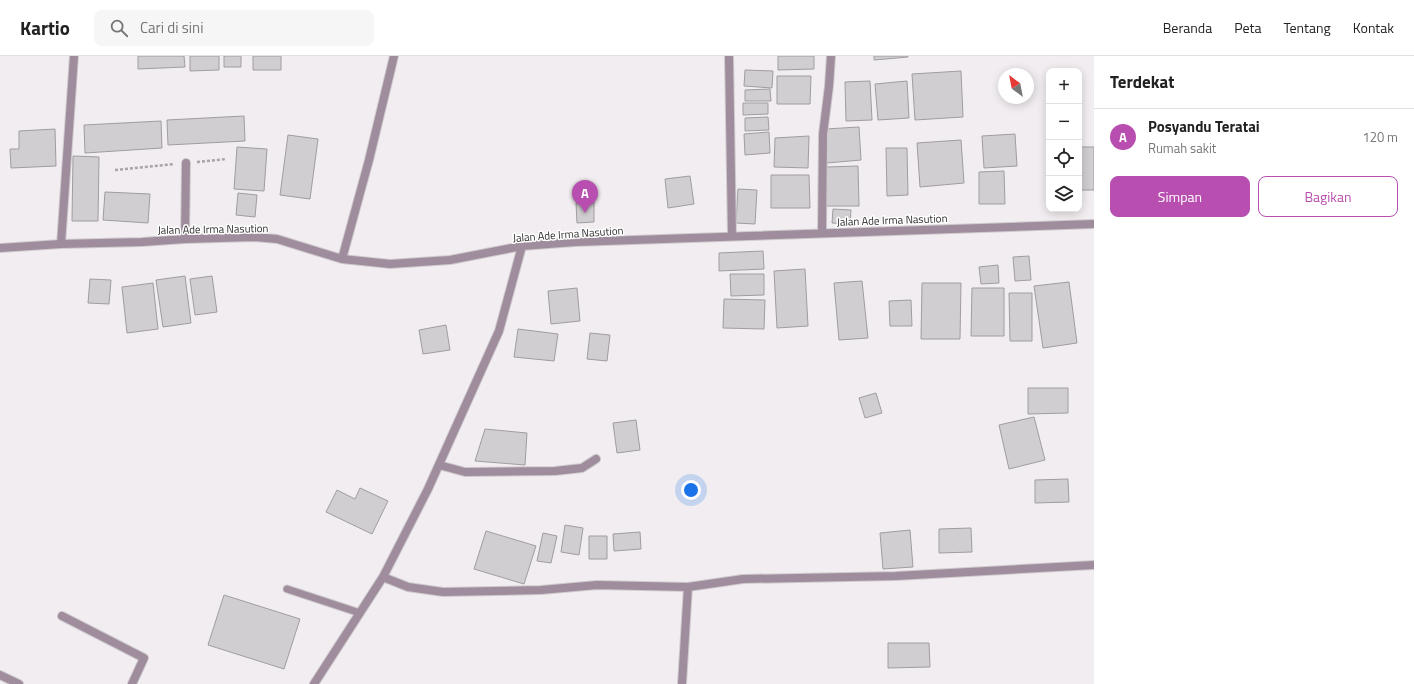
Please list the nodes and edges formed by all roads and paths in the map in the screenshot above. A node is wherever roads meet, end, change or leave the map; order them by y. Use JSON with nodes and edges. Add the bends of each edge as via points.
{"nodes":[{"id":1,"x":74,"y":56,"type":"edge"},
{"id":2,"x":394,"y":56,"type":"edge"},
{"id":3,"x":729,"y":56,"type":"edge"},
{"id":4,"x":831,"y":56,"type":"edge"},
{"id":5,"x":226,"y":159,"type":"dead end"},
{"id":6,"x":186,"y":163,"type":"junction"},
{"id":7,"x":114,"y":170,"type":"dead end"},
{"id":8,"x":1094,"y":224,"type":"edge"},
{"id":9,"x":822,"y":233,"type":"junction"},
{"id":10,"x":732,"y":236,"type":"junction"},
{"id":11,"x":185,"y":238,"type":"junction"},
{"id":12,"x":61,"y":244,"type":"junction"},
{"id":13,"x":522,"y":246,"type":"junction"},
{"id":14,"x":0,"y":248,"type":"edge"},
{"id":15,"x":342,"y":259,"type":"junction"},
{"id":16,"x":596,"y":459,"type":"dead end"},
{"id":17,"x":440,"y":465,"type":"junction"},
{"id":18,"x":1094,"y":565,"type":"edge"},
{"id":19,"x":383,"y":577,"type":"junction"},
{"id":20,"x":688,"y":587,"type":"junction"},
{"id":21,"x":287,"y":589,"type":"dead end"},
{"id":22,"x":360,"y":613,"type":"junction"},
{"id":23,"x":62,"y":616,"type":"dead end"},
{"id":24,"x":0,"y":675,"type":"edge"},
{"id":25,"x":19,"y":684,"type":"edge"},
{"id":26,"x":132,"y":684,"type":"edge"},
{"id":27,"x":314,"y":684,"type":"edge"},
{"id":28,"x":682,"y":684,"type":"edge"}],
"edges":[{"from":1,"to":12,"type":"street"},
{"from":2,"to":15,"type":"street"},
{"from":3,"to":10,"type":"street"},
{"from":4,"to":9,"type":"street","via":[[823,134]]},
{"from":5,"to":6,"type":"path"},
{"from":6,"to":7,"type":"path"},
{"from":6,"to":11,"type":"street"},
{"from":8,"to":9,"type":"street","name":"Jalan Ade Irma Nasution"},
{"from":9,"to":10,"type":"street","name":"Jalan Ade Irma Nasution"},
{"from":10,"to":13,"type":"street","name":"Jalan Ade Irma Nasution"},
{"from":11,"to":12,"type":"street","name":"Jalan Ade Irma Nasution"},
{"from":11,"to":15,"type":"street","name":"Jalan Ade Irma Nasution","via":[[277,239]]},
{"from":12,"to":14,"type":"street","name":"Jalan Ade Irma Nasution"},
{"from":13,"to":15,"type":"street","name":"Jalan Ade Irma Nasution","via":[[450,260],[390,264]]},
{"from":13,"to":17,"type":"street","via":[[498,331]]},
{"from":16,"to":17,"type":"street","via":[[582,468],[555,471],[465,472]]},
{"from":17,"to":19,"type":"street"},
{"from":18,"to":20,"type":"street","via":[[896,576],[743,579]]},
{"from":19,"to":20,"type":"street","via":[[408,587],[443,592],[541,590],[597,585]]},
{"from":19,"to":22,"type":"street"},
{"from":20,"to":28,"type":"street"},
{"from":21,"to":22,"type":"lane"},
{"from":22,"to":27,"type":"street"},
{"from":23,"to":26,"type":"street","via":[[144,658]]},
{"from":24,"to":25,"type":"street"}]}
